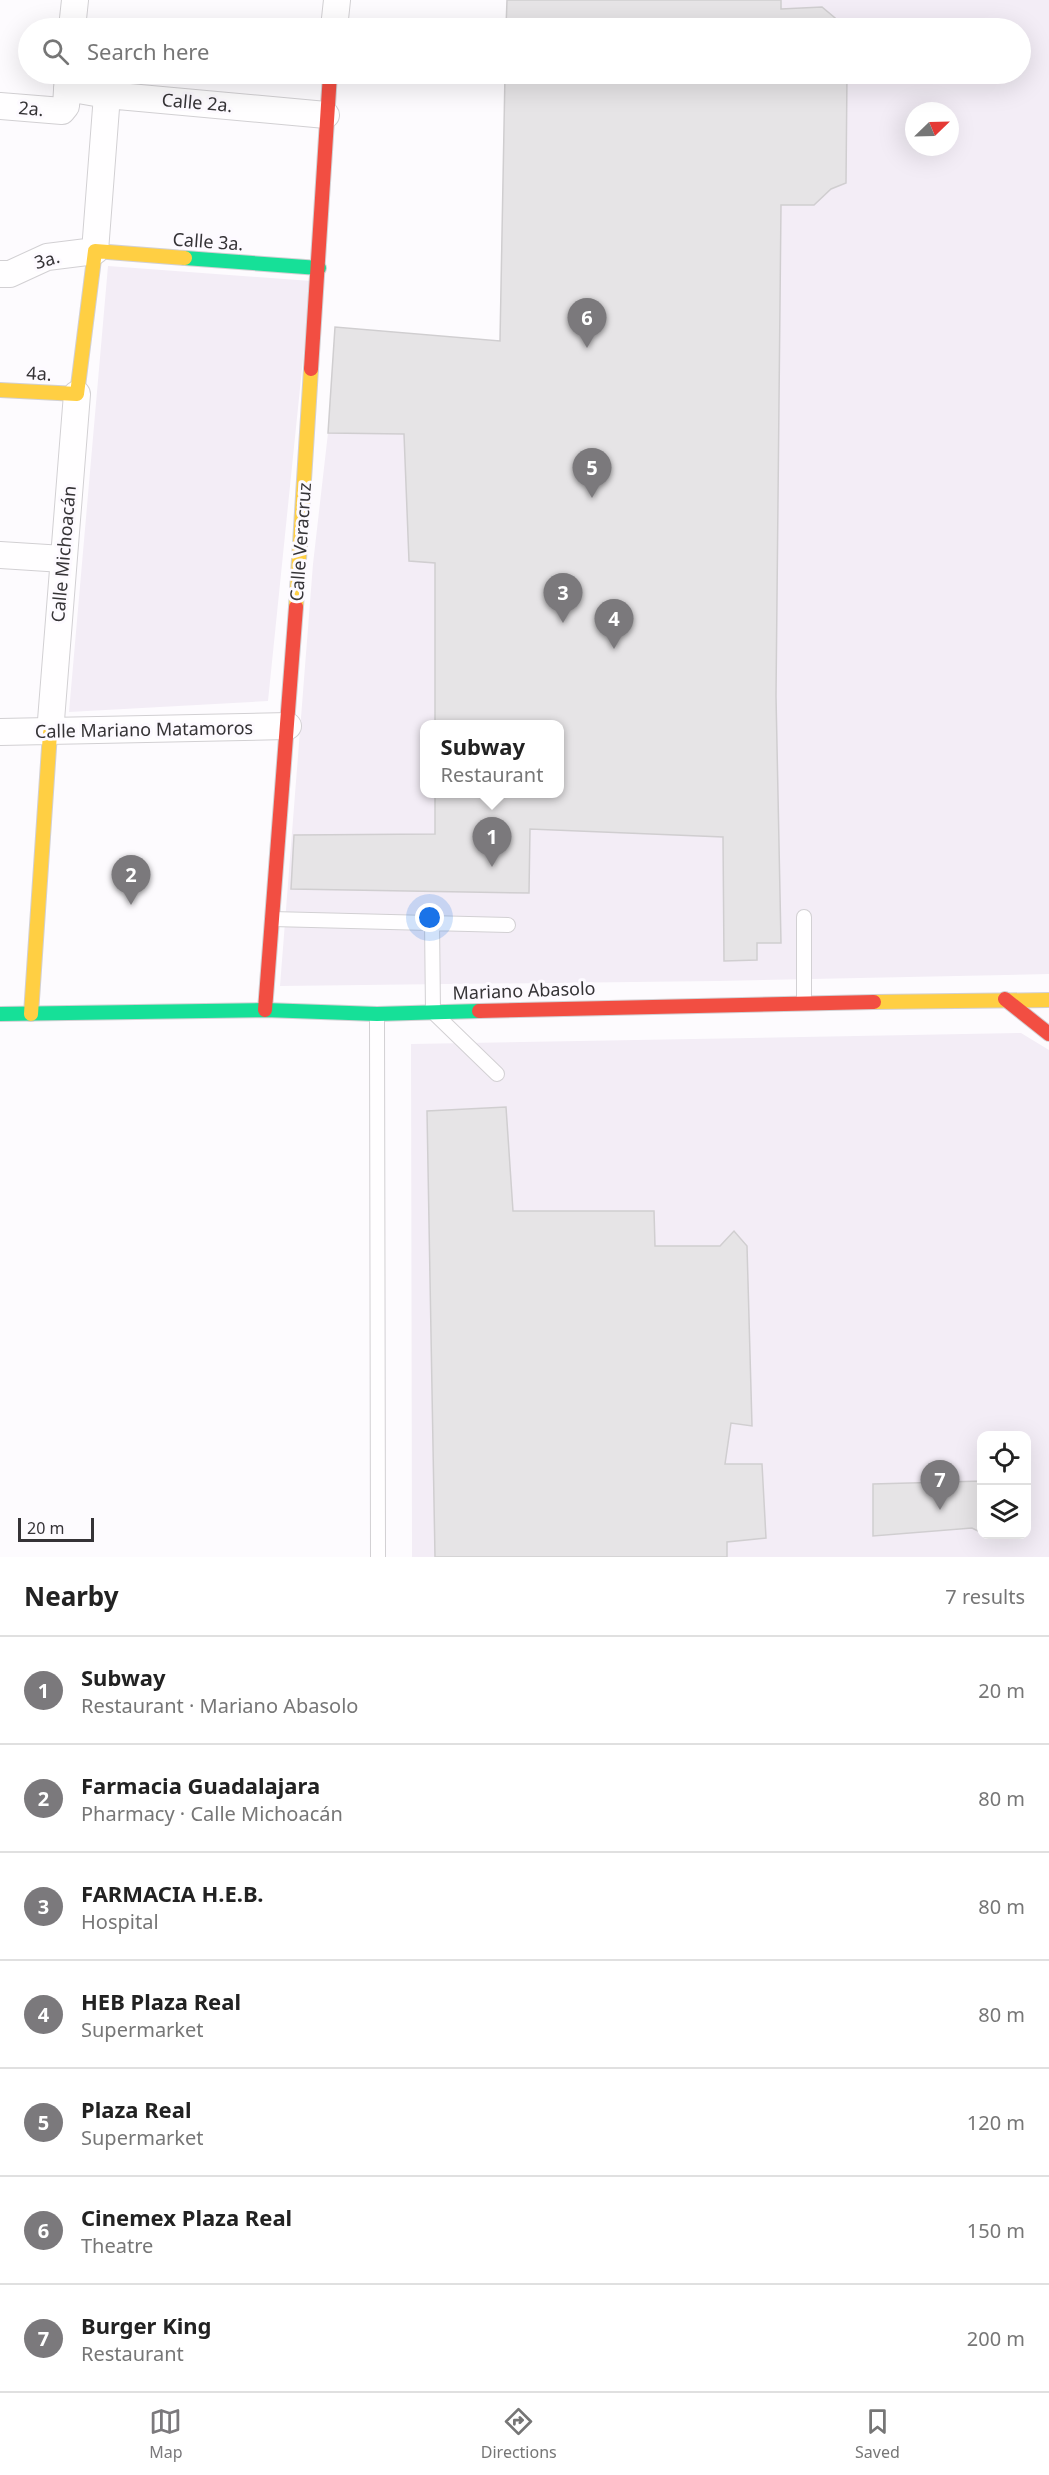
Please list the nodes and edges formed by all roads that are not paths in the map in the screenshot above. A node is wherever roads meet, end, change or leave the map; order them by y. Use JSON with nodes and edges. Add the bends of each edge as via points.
{"nodes":[{"id":1,"x":75,"y":0,"type":"edge"},
{"id":2,"x":337,"y":0,"type":"edge"},
{"id":3,"x":73,"y":18,"type":"edge"},
{"id":4,"x":335,"y":18,"type":"edge"},
{"id":5,"x":329,"y":84,"type":"edge"},
{"id":6,"x":66,"y":91,"type":"edge"},
{"id":7,"x":107,"y":95,"type":"junction"},
{"id":8,"x":0,"y":106,"type":"edge"},
{"id":9,"x":326,"y":115,"type":"junction"},
{"id":10,"x":95,"y":251,"type":"junction"},
{"id":11,"x":319,"y":268,"type":"junction"},
{"id":12,"x":0,"y":274,"type":"edge"},
{"id":13,"x":0,"y":390,"type":"edge"},
{"id":14,"x":77,"y":394,"type":"junction"},
{"id":15,"x":0,"y":555,"type":"edge"},
{"id":16,"x":63,"y":559,"type":"junction"},
{"id":17,"x":288,"y":726,"type":"junction"},
{"id":18,"x":0,"y":732,"type":"edge"},
{"id":19,"x":50,"y":732,"type":"junction"},
{"id":20,"x":804,"y":917,"type":"dead end"},
{"id":21,"x":272,"y":919,"type":"junction"},
{"id":22,"x":432,"y":922,"type":"junction"},
{"id":23,"x":508,"y":925,"type":"dead end"},
{"id":24,"x":1005,"y":999,"type":"junction"},
{"id":25,"x":1049,"y":1000,"type":"edge"},
{"id":26,"x":804,"y":1002,"type":"junction"},
{"id":27,"x":265,"y":1010,"type":"junction"},
{"id":28,"x":433,"y":1012,"type":"junction"},
{"id":29,"x":0,"y":1014,"type":"edge"},
{"id":30,"x":31,"y":1014,"type":"junction"},
{"id":31,"x":377,"y":1014,"type":"junction"},
{"id":32,"x":1049,"y":1034,"type":"edge"},
{"id":33,"x":497,"y":1074,"type":"dead end"},
{"id":34,"x":378,"y":1557,"type":"edge"}],
"edges":[{"from":1,"to":3,"type":"street"},
{"from":2,"to":4,"type":"street"},
{"from":5,"to":9,"type":"street","name":"Calle Veracruz"},
{"from":6,"to":7,"type":"street","name":"Calle 2a."},
{"from":6,"to":8,"type":"street","name":"2a."},
{"from":7,"to":9,"type":"street","name":"Calle 2a."},
{"from":7,"to":10,"type":"street","name":"Calle Michoacán"},
{"from":9,"to":11,"type":"street","name":"Calle Veracruz"},
{"from":10,"to":11,"type":"street","name":"Calle 3a."},
{"from":10,"to":12,"type":"street","name":"3a.","via":[[47,257],[10,274]]},
{"from":10,"to":14,"type":"street","name":"Calle Michoacán"},
{"from":11,"to":17,"type":"street","name":"Calle Veracruz"},
{"from":13,"to":14,"type":"street","name":"4a."},
{"from":14,"to":16,"type":"street","name":"Calle Michoacán"},
{"from":15,"to":16,"type":"street"},
{"from":16,"to":19,"type":"street","name":"Calle Michoacán"},
{"from":17,"to":19,"type":"street","name":"Calle Mariano Matamoros"},
{"from":17,"to":21,"type":"street","name":"Calle Veracruz"},
{"from":18,"to":19,"type":"street","name":"Calle Mariano Matamoros"},
{"from":19,"to":30,"type":"street","name":"Calle Michoacán"},
{"from":20,"to":26,"type":"lane"},
{"from":21,"to":22,"type":"lane"},
{"from":21,"to":27,"type":"street","name":"Calle Veracruz"},
{"from":22,"to":23,"type":"lane"},
{"from":22,"to":28,"type":"lane"},
{"from":24,"to":25,"type":"street","name":"Mariano Abasolo"},
{"from":24,"to":26,"type":"street","name":"Mariano Abasolo"},
{"from":24,"to":32,"type":"street"},
{"from":26,"to":28,"type":"street","name":"Mariano Abasolo"},
{"from":27,"to":30,"type":"street","name":"Mariano Abasolo"},
{"from":27,"to":31,"type":"street","name":"Mariano Abasolo"},
{"from":28,"to":31,"type":"street","name":"Mariano Abasolo"},
{"from":28,"to":33,"type":"lane"},
{"from":29,"to":30,"type":"street","name":"Mariano Abasolo"},
{"from":31,"to":34,"type":"lane"}]}
